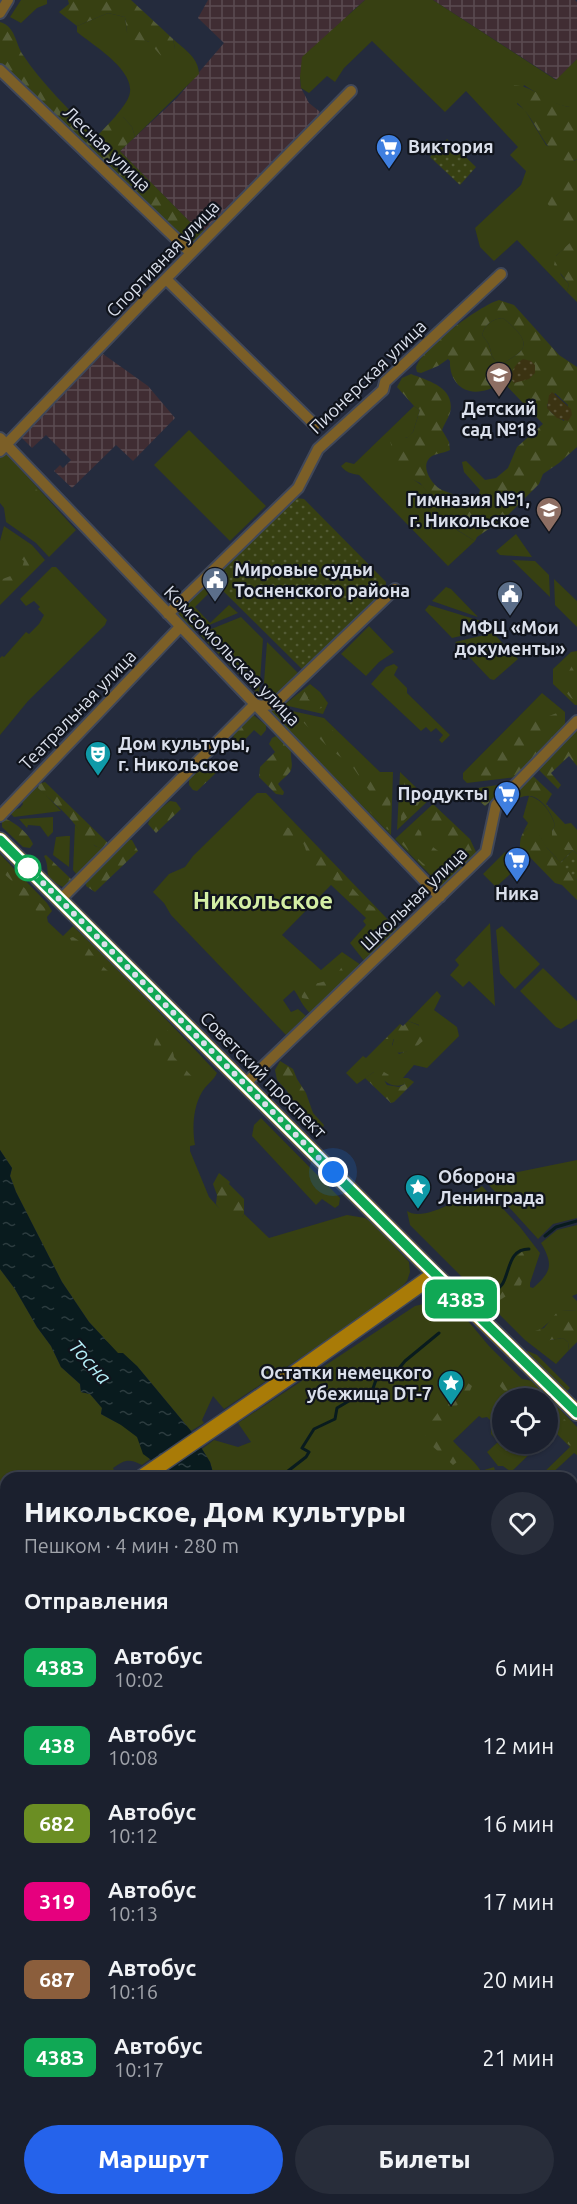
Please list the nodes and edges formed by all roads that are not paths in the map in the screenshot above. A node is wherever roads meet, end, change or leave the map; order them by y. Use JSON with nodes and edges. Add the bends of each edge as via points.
{"nodes":[{"id":1,"x":8,"y":0,"type":"edge"},
{"id":2,"x":0,"y":13,"type":"edge"},
{"id":3,"x":0,"y":70,"type":"edge"},
{"id":4,"x":351,"y":91,"type":"dead end"},
{"id":5,"x":191,"y":253,"type":"junction"},
{"id":6,"x":501,"y":274,"type":"dead end"},
{"id":7,"x":166,"y":279,"type":"junction"},
{"id":8,"x":315,"y":425,"type":"dead end"},
{"id":9,"x":2,"y":445,"type":"edge"},
{"id":10,"x":395,"y":590,"type":"dead end"},
{"id":11,"x":168,"y":614,"type":"junction"},
{"id":12,"x":180,"y":627,"type":"junction"},
{"id":13,"x":255,"y":704,"type":"junction"},
{"id":14,"x":577,"y":721,"type":"edge"},
{"id":15,"x":0,"y":816,"type":"edge"},
{"id":16,"x":0,"y":840,"type":"edge"},
{"id":17,"x":440,"y":897,"type":"junction"},
{"id":18,"x":60,"y":900,"type":"junction"},
{"id":19,"x":245,"y":1084,"type":"junction"},
{"id":20,"x":435,"y":1274,"type":"junction"},
{"id":21,"x":577,"y":1413,"type":"edge"},
{"id":22,"x":150,"y":1472,"type":"edge"}],
"edges":[{"from":1,"to":2,"type":"street"},
{"from":3,"to":5,"type":"street","name":"Лесная улица"},
{"from":4,"to":5,"type":"street","name":"Спортивная улица"},
{"from":5,"to":7,"type":"street","name":"Спортивная улица"},
{"from":6,"to":11,"type":"street","name":"Пионерская улица","via":[[318,449],[298,488]]},
{"from":7,"to":8,"type":"street"},
{"from":7,"to":9,"type":"street","name":"Спортивная улица"},
{"from":9,"to":11,"type":"street","name":"Комсомольская улица"},
{"from":10,"to":13,"type":"street","via":[[276,703]]},
{"from":11,"to":12,"type":"street","name":"Комсомольская улица"},
{"from":12,"to":13,"type":"street","name":"Комсомольская улица"},
{"from":12,"to":15,"type":"street","name":"Театральная улица"},
{"from":13,"to":17,"type":"street","name":"Комсомольская улица"},
{"from":13,"to":18,"type":"street"},
{"from":14,"to":17,"type":"street","name":"Школьная улица","via":[[496,805],[486,852]]},
{"from":16,"to":18,"type":"main road","name":"Советский проспект"},
{"from":17,"to":19,"type":"street","name":"Школьная улица"},
{"from":18,"to":19,"type":"main road","name":"Советский проспект"},
{"from":19,"to":20,"type":"main road","name":"Советский проспект"},
{"from":20,"to":21,"type":"main road","name":"Советский проспект"},
{"from":20,"to":22,"type":"main road"}]}
